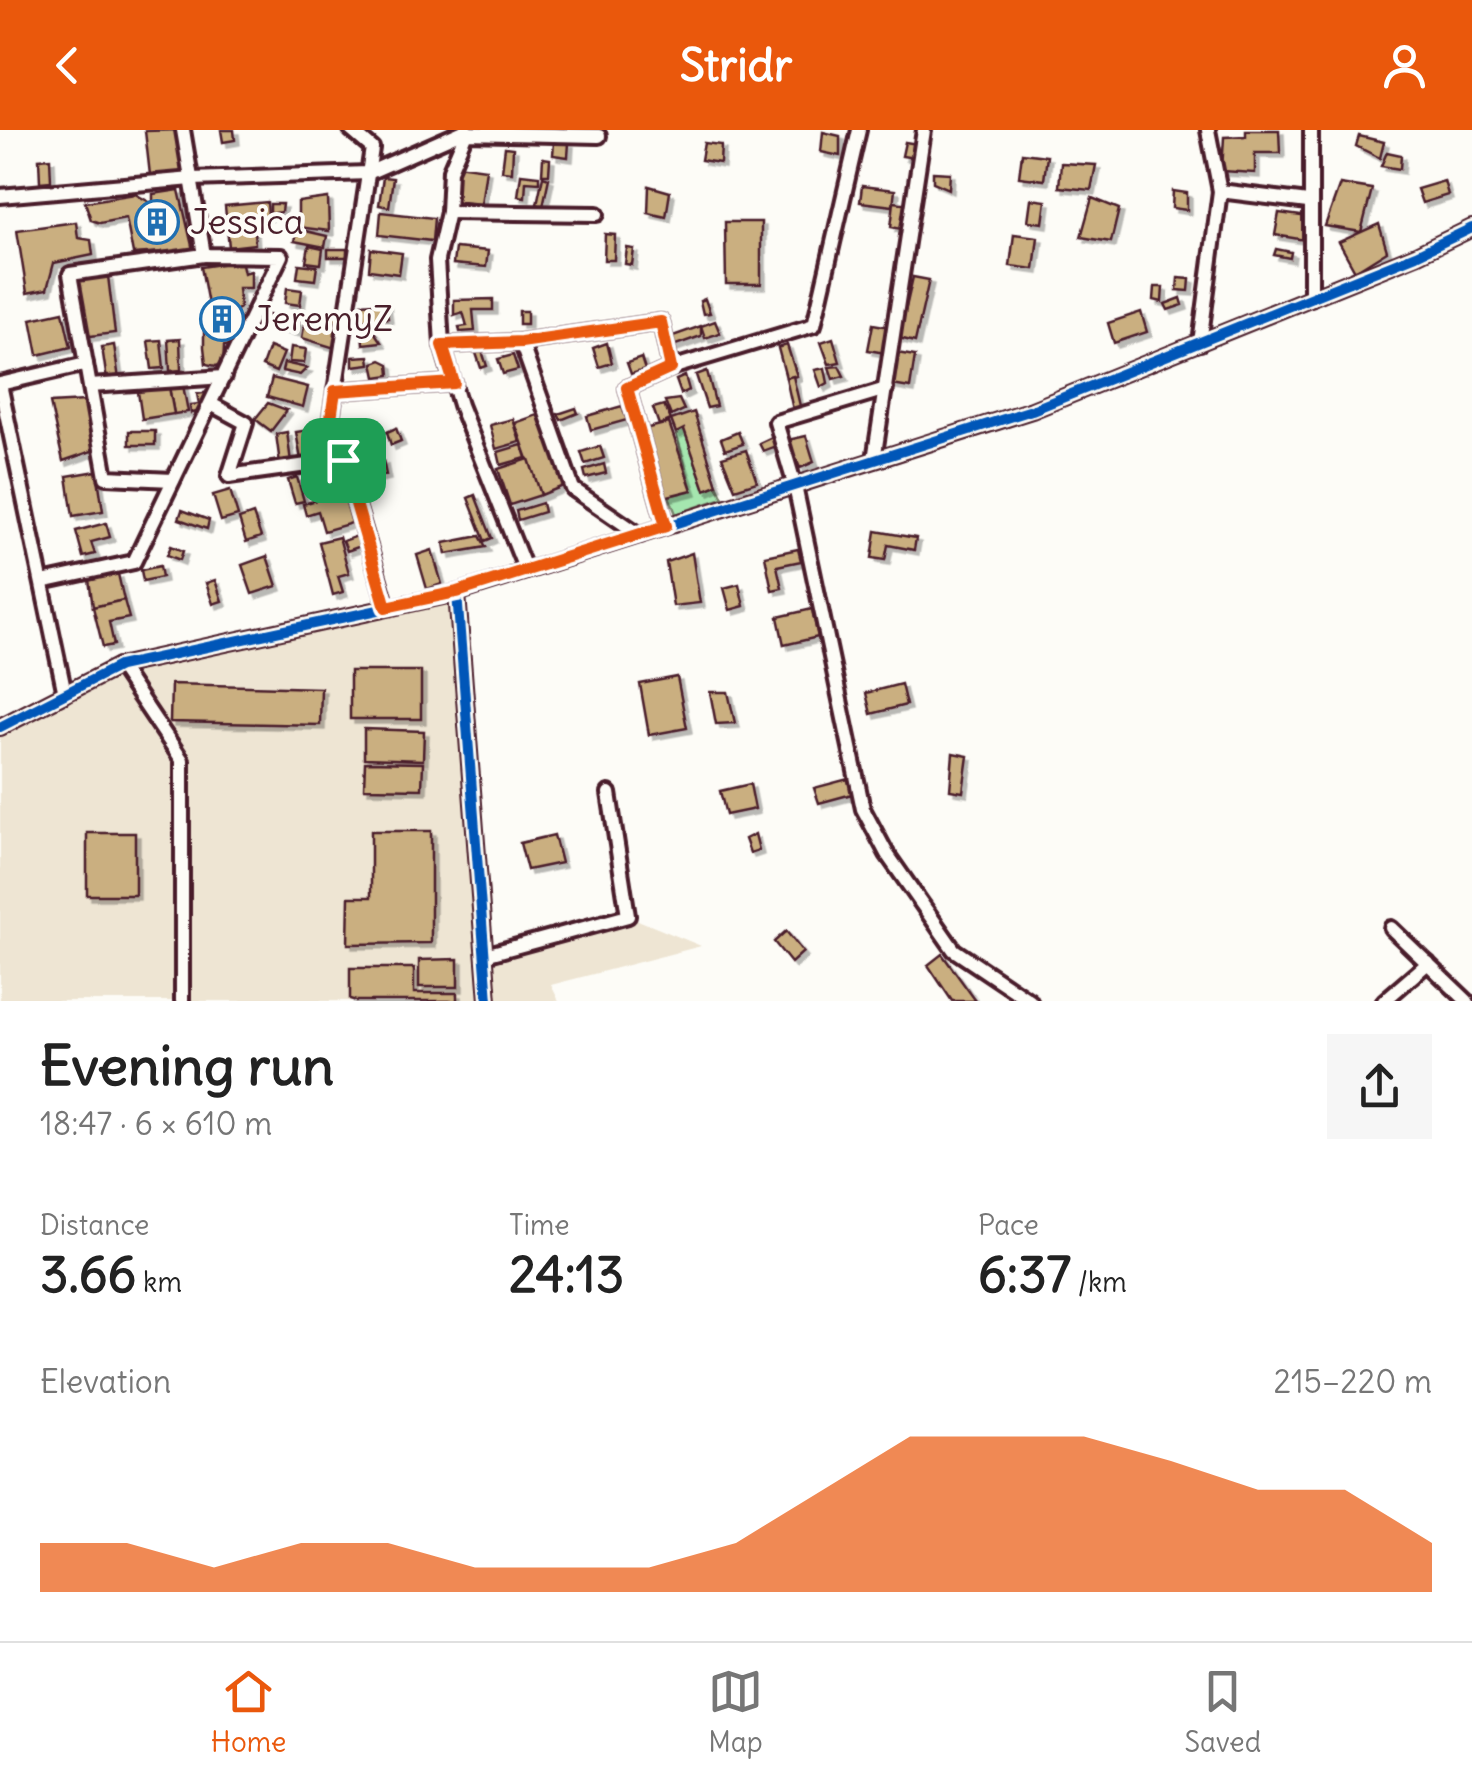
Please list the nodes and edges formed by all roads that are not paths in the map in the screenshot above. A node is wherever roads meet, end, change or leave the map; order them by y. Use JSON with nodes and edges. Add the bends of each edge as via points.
{"nodes":[{"id":1,"x":184,"y":130,"type":"edge"},
{"id":2,"x":351,"y":130,"type":"edge"},
{"id":3,"x":859,"y":130,"type":"edge"},
{"id":4,"x":924,"y":130,"type":"edge"},
{"id":5,"x":1208,"y":130,"type":"edge"},
{"id":6,"x":1311,"y":130,"type":"edge"},
{"id":7,"x":466,"y":132,"type":"edge"},
{"id":8,"x":599,"y":136,"type":"dead end"},
{"id":9,"x":368,"y":173,"type":"junction"},
{"id":10,"x":192,"y":179,"type":"junction"},
{"id":11,"x":1220,"y":191,"type":"junction"},
{"id":12,"x":0,"y":196,"type":"edge"},
{"id":13,"x":1308,"y":202,"type":"junction"},
{"id":14,"x":448,"y":212,"type":"junction"},
{"id":15,"x":597,"y":214,"type":"dead end"},
{"id":16,"x":1472,"y":228,"type":"edge"},
{"id":17,"x":204,"y":255,"type":"junction"},
{"id":18,"x":1311,"y":298,"type":"junction"},
{"id":19,"x":521,"y":342,"type":"junction"},
{"id":20,"x":1200,"y":343,"type":"junction"},
{"id":21,"x":442,"y":345,"type":"junction"},
{"id":22,"x":86,"y":364,"type":"junction"},
{"id":23,"x":671,"y":368,"type":"junction"},
{"id":24,"x":224,"y":377,"type":"junction"},
{"id":25,"x":454,"y":383,"type":"junction"},
{"id":26,"x":90,"y":386,"type":"junction"},
{"id":27,"x":886,"y":389,"type":"junction"},
{"id":28,"x":335,"y":391,"type":"junction"},
{"id":29,"x":211,"y":404,"type":"junction"},
{"id":30,"x":343,"y":460,"type":"junction"},
{"id":31,"x":874,"y":460,"type":"junction"},
{"id":32,"x":173,"y":480,"type":"junction"},
{"id":33,"x":795,"y":486,"type":"junction"},
{"id":34,"x":666,"y":526,"type":"junction"},
{"id":35,"x":640,"y":535,"type":"junction"},
{"id":36,"x":526,"y":571,"type":"junction"},
{"id":37,"x":42,"y":582,"type":"junction"},
{"id":38,"x":457,"y":592,"type":"junction"},
{"id":39,"x":386,"y":607,"type":"junction"},
{"id":40,"x":119,"y":666,"type":"junction"},
{"id":41,"x":65,"y":694,"type":"junction"},
{"id":42,"x":0,"y":728,"type":"edge"},
{"id":43,"x":609,"y":793,"type":"dead end"},
{"id":44,"x":1392,"y":928,"type":"dead end"},
{"id":45,"x":485,"y":955,"type":"junction"},
{"id":46,"x":1428,"y":963,"type":"junction"},
{"id":47,"x":182,"y":1001,"type":"edge"},
{"id":48,"x":488,"y":1001,"type":"edge"},
{"id":49,"x":1030,"y":1001,"type":"edge"},
{"id":50,"x":1384,"y":1001,"type":"edge"},
{"id":51,"x":1466,"y":1001,"type":"edge"}],
"edges":[{"from":1,"to":10,"type":"street"},
{"from":2,"to":9,"type":"street","via":[[372,148]]},
{"from":3,"to":23,"type":"street","via":[[814,324]]},
{"from":4,"to":27,"type":"street"},
{"from":5,"to":11,"type":"street"},
{"from":6,"to":13,"type":"street"},
{"from":7,"to":8,"type":"street"},
{"from":7,"to":9,"type":"street"},
{"from":7,"to":14,"type":"street","via":[[450,170]]},
{"from":9,"to":10,"type":"street"},
{"from":9,"to":28,"type":"street"},
{"from":10,"to":12,"type":"street"},
{"from":10,"to":17,"type":"street"},
{"from":11,"to":13,"type":"street"},
{"from":11,"to":20,"type":"street"},
{"from":13,"to":18,"type":"street"},
{"from":14,"to":15,"type":"street"},
{"from":14,"to":21,"type":"street","via":[[437,260]]},
{"from":16,"to":18,"type":"street"},
{"from":17,"to":22,"type":"street","via":[[70,274]]},
{"from":17,"to":24,"type":"street","via":[[281,256]]},
{"from":18,"to":20,"type":"street"},
{"from":19,"to":21,"type":"street"},
{"from":19,"to":23,"type":"street","via":[[661,322]]},
{"from":19,"to":35,"type":"street","via":[[573,489]]},
{"from":20,"to":31,"type":"street","via":[[1032,410]]},
{"from":21,"to":25,"type":"street"},
{"from":22,"to":26,"type":"street"},
{"from":22,"to":37,"type":"street","via":[[0,384]]},
{"from":23,"to":34,"type":"street","via":[[627,388]]},
{"from":24,"to":26,"type":"street"},
{"from":24,"to":29,"type":"street"},
{"from":25,"to":28,"type":"street"},
{"from":25,"to":36,"type":"street"},
{"from":26,"to":32,"type":"street","via":[[106,477]]},
{"from":27,"to":31,"type":"street"},
{"from":27,"to":33,"type":"street","via":[[776,422]]},
{"from":28,"to":30,"type":"street","via":[[331,418]]},
{"from":29,"to":30,"type":"street","via":[[246,423],[229,476]]},
{"from":29,"to":32,"type":"street"},
{"from":30,"to":39,"type":"street"},
{"from":31,"to":33,"type":"street"},
{"from":32,"to":37,"type":"street","via":[[134,562]]},
{"from":33,"to":34,"type":"street"},
{"from":33,"to":49,"type":"street","via":[[863,809],[886,854],[954,950]]},
{"from":34,"to":35,"type":"street"},
{"from":35,"to":36,"type":"street"},
{"from":36,"to":38,"type":"street"},
{"from":37,"to":41,"type":"street"},
{"from":38,"to":39,"type":"street"},
{"from":38,"to":45,"type":"street"},
{"from":39,"to":40,"type":"street"},
{"from":40,"to":41,"type":"street"},
{"from":40,"to":47,"type":"street","via":[[182,760]]},
{"from":41,"to":42,"type":"street"},
{"from":43,"to":45,"type":"street","via":[[628,916]]},
{"from":44,"to":46,"type":"street"},
{"from":45,"to":48,"type":"street"},
{"from":46,"to":50,"type":"street"},
{"from":46,"to":51,"type":"street"}]}
